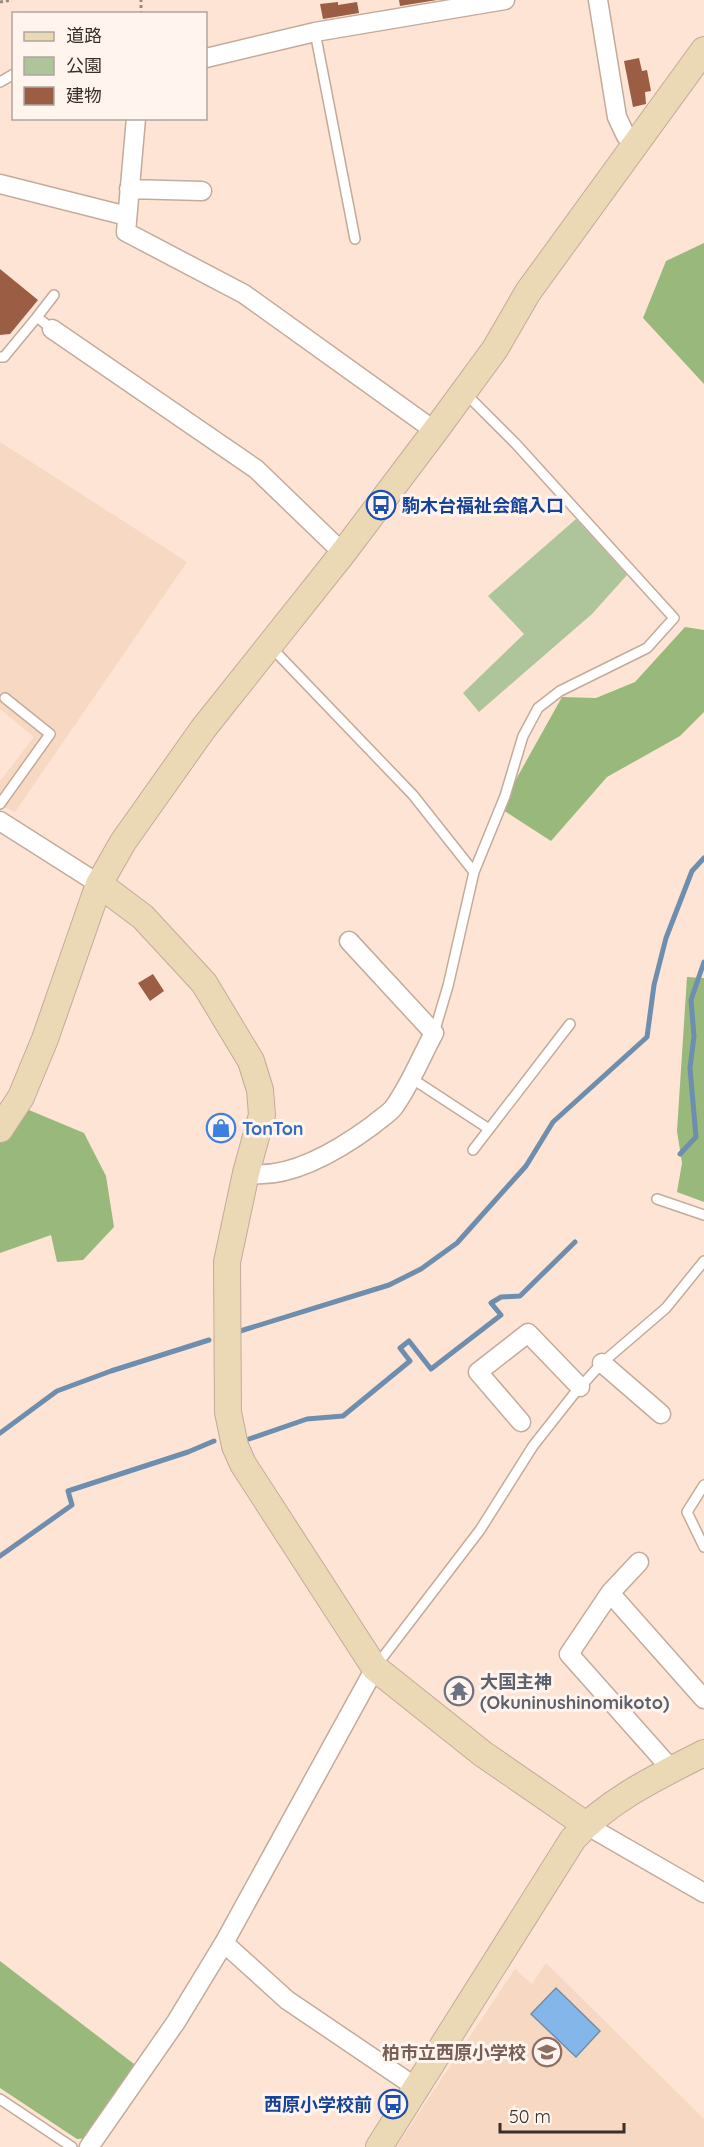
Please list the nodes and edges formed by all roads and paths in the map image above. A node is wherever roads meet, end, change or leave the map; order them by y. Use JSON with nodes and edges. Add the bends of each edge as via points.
{"nodes":[{"id":1,"x":12,"y":0,"type":"edge"},
{"id":2,"x":505,"y":0,"type":"edge"},
{"id":3,"x":598,"y":0,"type":"edge"},
{"id":4,"x":0,"y":2,"type":"edge"},
{"id":5,"x":315,"y":32,"type":"junction"},
{"id":6,"x":704,"y":50,"type":"edge"},
{"id":7,"x":207,"y":58,"type":"edge"},
{"id":8,"x":136,"y":120,"type":"edge"},
{"id":9,"x":637,"y":143,"type":"junction"},
{"id":10,"x":0,"y":184,"type":"edge"},
{"id":11,"x":129,"y":189,"type":"junction"},
{"id":12,"x":202,"y":191,"type":"dead end"},
{"id":13,"x":127,"y":216,"type":"junction"},
{"id":14,"x":355,"y":239,"type":"dead end"},
{"id":15,"x":54,"y":295,"type":"dead end"},
{"id":16,"x":37,"y":317,"type":"junction"},
{"id":17,"x":52,"y":329,"type":"joint"},
{"id":18,"x":0,"y":357,"type":"edge"},
{"id":19,"x":464,"y":392,"type":"junction"},
{"id":20,"x":435,"y":431,"type":"junction"},
{"id":21,"x":344,"y":553,"type":"junction"},
{"id":22,"x":269,"y":645,"type":"junction"},
{"id":23,"x":5,"y":698,"type":"dead end"},
{"id":24,"x":0,"y":804,"type":"edge"},
{"id":25,"x":0,"y":821,"type":"edge"},
{"id":26,"x":474,"y":872,"type":"junction"},
{"id":27,"x":99,"y":884,"type":"junction"},
{"id":28,"x":349,"y":941,"type":"dead end"},
{"id":29,"x":570,"y":1024,"type":"dead end"},
{"id":30,"x":434,"y":1033,"type":"junction"},
{"id":31,"x":411,"y":1078,"type":"junction"},
{"id":32,"x":0,"y":1129,"type":"edge"},
{"id":33,"x":489,"y":1130,"type":"junction"},
{"id":34,"x":473,"y":1150,"type":"dead end"},
{"id":35,"x":246,"y":1173,"type":"junction"},
{"id":36,"x":657,"y":1199,"type":"dead end"},
{"id":37,"x":704,"y":1215,"type":"edge"},
{"id":38,"x":704,"y":1261,"type":"edge"},
{"id":39,"x":602,"y":1363,"type":"junction"},
{"id":40,"x":580,"y":1388,"type":"junction"},
{"id":41,"x":661,"y":1414,"type":"dead end"},
{"id":42,"x":521,"y":1422,"type":"dead end"},
{"id":43,"x":704,"y":1485,"type":"edge"},
{"id":44,"x":704,"y":1547,"type":"edge"},
{"id":45,"x":639,"y":1563,"type":"dead end"},
{"id":46,"x":610,"y":1593,"type":"junction"},
{"id":47,"x":375,"y":1668,"type":"junction"},
{"id":48,"x":704,"y":1699,"type":"edge"},
{"id":49,"x":704,"y":1753,"type":"edge"},
{"id":50,"x":669,"y":1771,"type":"junction"},
{"id":51,"x":586,"y":1825,"type":"junction"},
{"id":52,"x":704,"y":1893,"type":"edge"},
{"id":53,"x":224,"y":1943,"type":"junction"},
{"id":54,"x":417,"y":2088,"type":"junction"},
{"id":55,"x":0,"y":2099,"type":"edge"},
{"id":56,"x":72,"y":2147,"type":"edge"},
{"id":57,"x":88,"y":2147,"type":"edge"},
{"id":58,"x":379,"y":2147,"type":"edge"}],
"edges":[{"from":1,"to":4,"type":"path"},
{"from":2,"to":5,"type":"street"},
{"from":3,"to":9,"type":"street","via":[[610,35],[617,117],[626,135]]},
{"from":5,"to":7,"type":"street"},
{"from":5,"to":14,"type":"lane"},
{"from":6,"to":9,"type":"street","via":[[674,85]]},
{"from":8,"to":11,"type":"street"},
{"from":9,"to":19,"type":"street","via":[[528,292]]},
{"from":10,"to":13,"type":"street"},
{"from":11,"to":12,"type":"street"},
{"from":11,"to":13,"type":"street"},
{"from":13,"to":20,"type":"street","via":[[126,232],[244,294]]},
{"from":15,"to":16,"type":"lane"},
{"from":16,"to":17,"type":"lane"},
{"from":16,"to":18,"type":"lane"},
{"from":17,"to":21,"type":"street","via":[[256,469]]},
{"from":19,"to":20,"type":"street"},
{"from":19,"to":26,"type":"lane","via":[[674,618],[647,648],[560,691],[538,708],[523,736],[505,796]]},
{"from":20,"to":21,"type":"street"},
{"from":21,"to":22,"type":"street"},
{"from":22,"to":26,"type":"lane","via":[[413,795]]},
{"from":22,"to":27,"type":"street","via":[[149,804]]},
{"from":23,"to":24,"type":"lane","via":[[50,734]]},
{"from":25,"to":27,"type":"street"},
{"from":26,"to":30,"type":"lane"},
{"from":27,"to":32,"type":"street","via":[[45,1039],[21,1097]]},
{"from":27,"to":35,"type":"street","via":[[143,917],[204,983],[251,1061],[260,1090],[262,1115]]},
{"from":28,"to":30,"type":"street"},
{"from":29,"to":33,"type":"lane"},
{"from":30,"to":31,"type":"street"},
{"from":31,"to":33,"type":"lane"},
{"from":31,"to":35,"type":"street","via":[[393,1108],[341,1147],[294,1167],[261,1176]]},
{"from":33,"to":34,"type":"lane"},
{"from":35,"to":47,"type":"street","via":[[227,1262],[228,1412],[235,1446],[254,1483]]},
{"from":36,"to":37,"type":"lane"},
{"from":38,"to":39,"type":"lane","via":[[666,1308]]},
{"from":39,"to":40,"type":"lane"},
{"from":39,"to":41,"type":"street"},
{"from":40,"to":42,"type":"street","via":[[528,1333],[478,1372]]},
{"from":40,"to":47,"type":"lane","via":[[533,1446],[480,1530]]},
{"from":43,"to":44,"type":"lane","via":[[687,1512]]},
{"from":45,"to":46,"type":"street"},
{"from":46,"to":48,"type":"street"},
{"from":46,"to":50,"type":"street","via":[[569,1654]]},
{"from":47,"to":51,"type":"street","via":[[483,1754]]},
{"from":47,"to":53,"type":"street"},
{"from":49,"to":50,"type":"street"},
{"from":50,"to":51,"type":"street","via":[[628,1793]]},
{"from":51,"to":52,"type":"street"},
{"from":51,"to":54,"type":"street","via":[[562,1856]]},
{"from":53,"to":54,"type":"street","via":[[287,2000]]},
{"from":53,"to":57,"type":"street","via":[[176,2022]]},
{"from":54,"to":58,"type":"street"},
{"from":55,"to":56,"type":"lane"}]}
